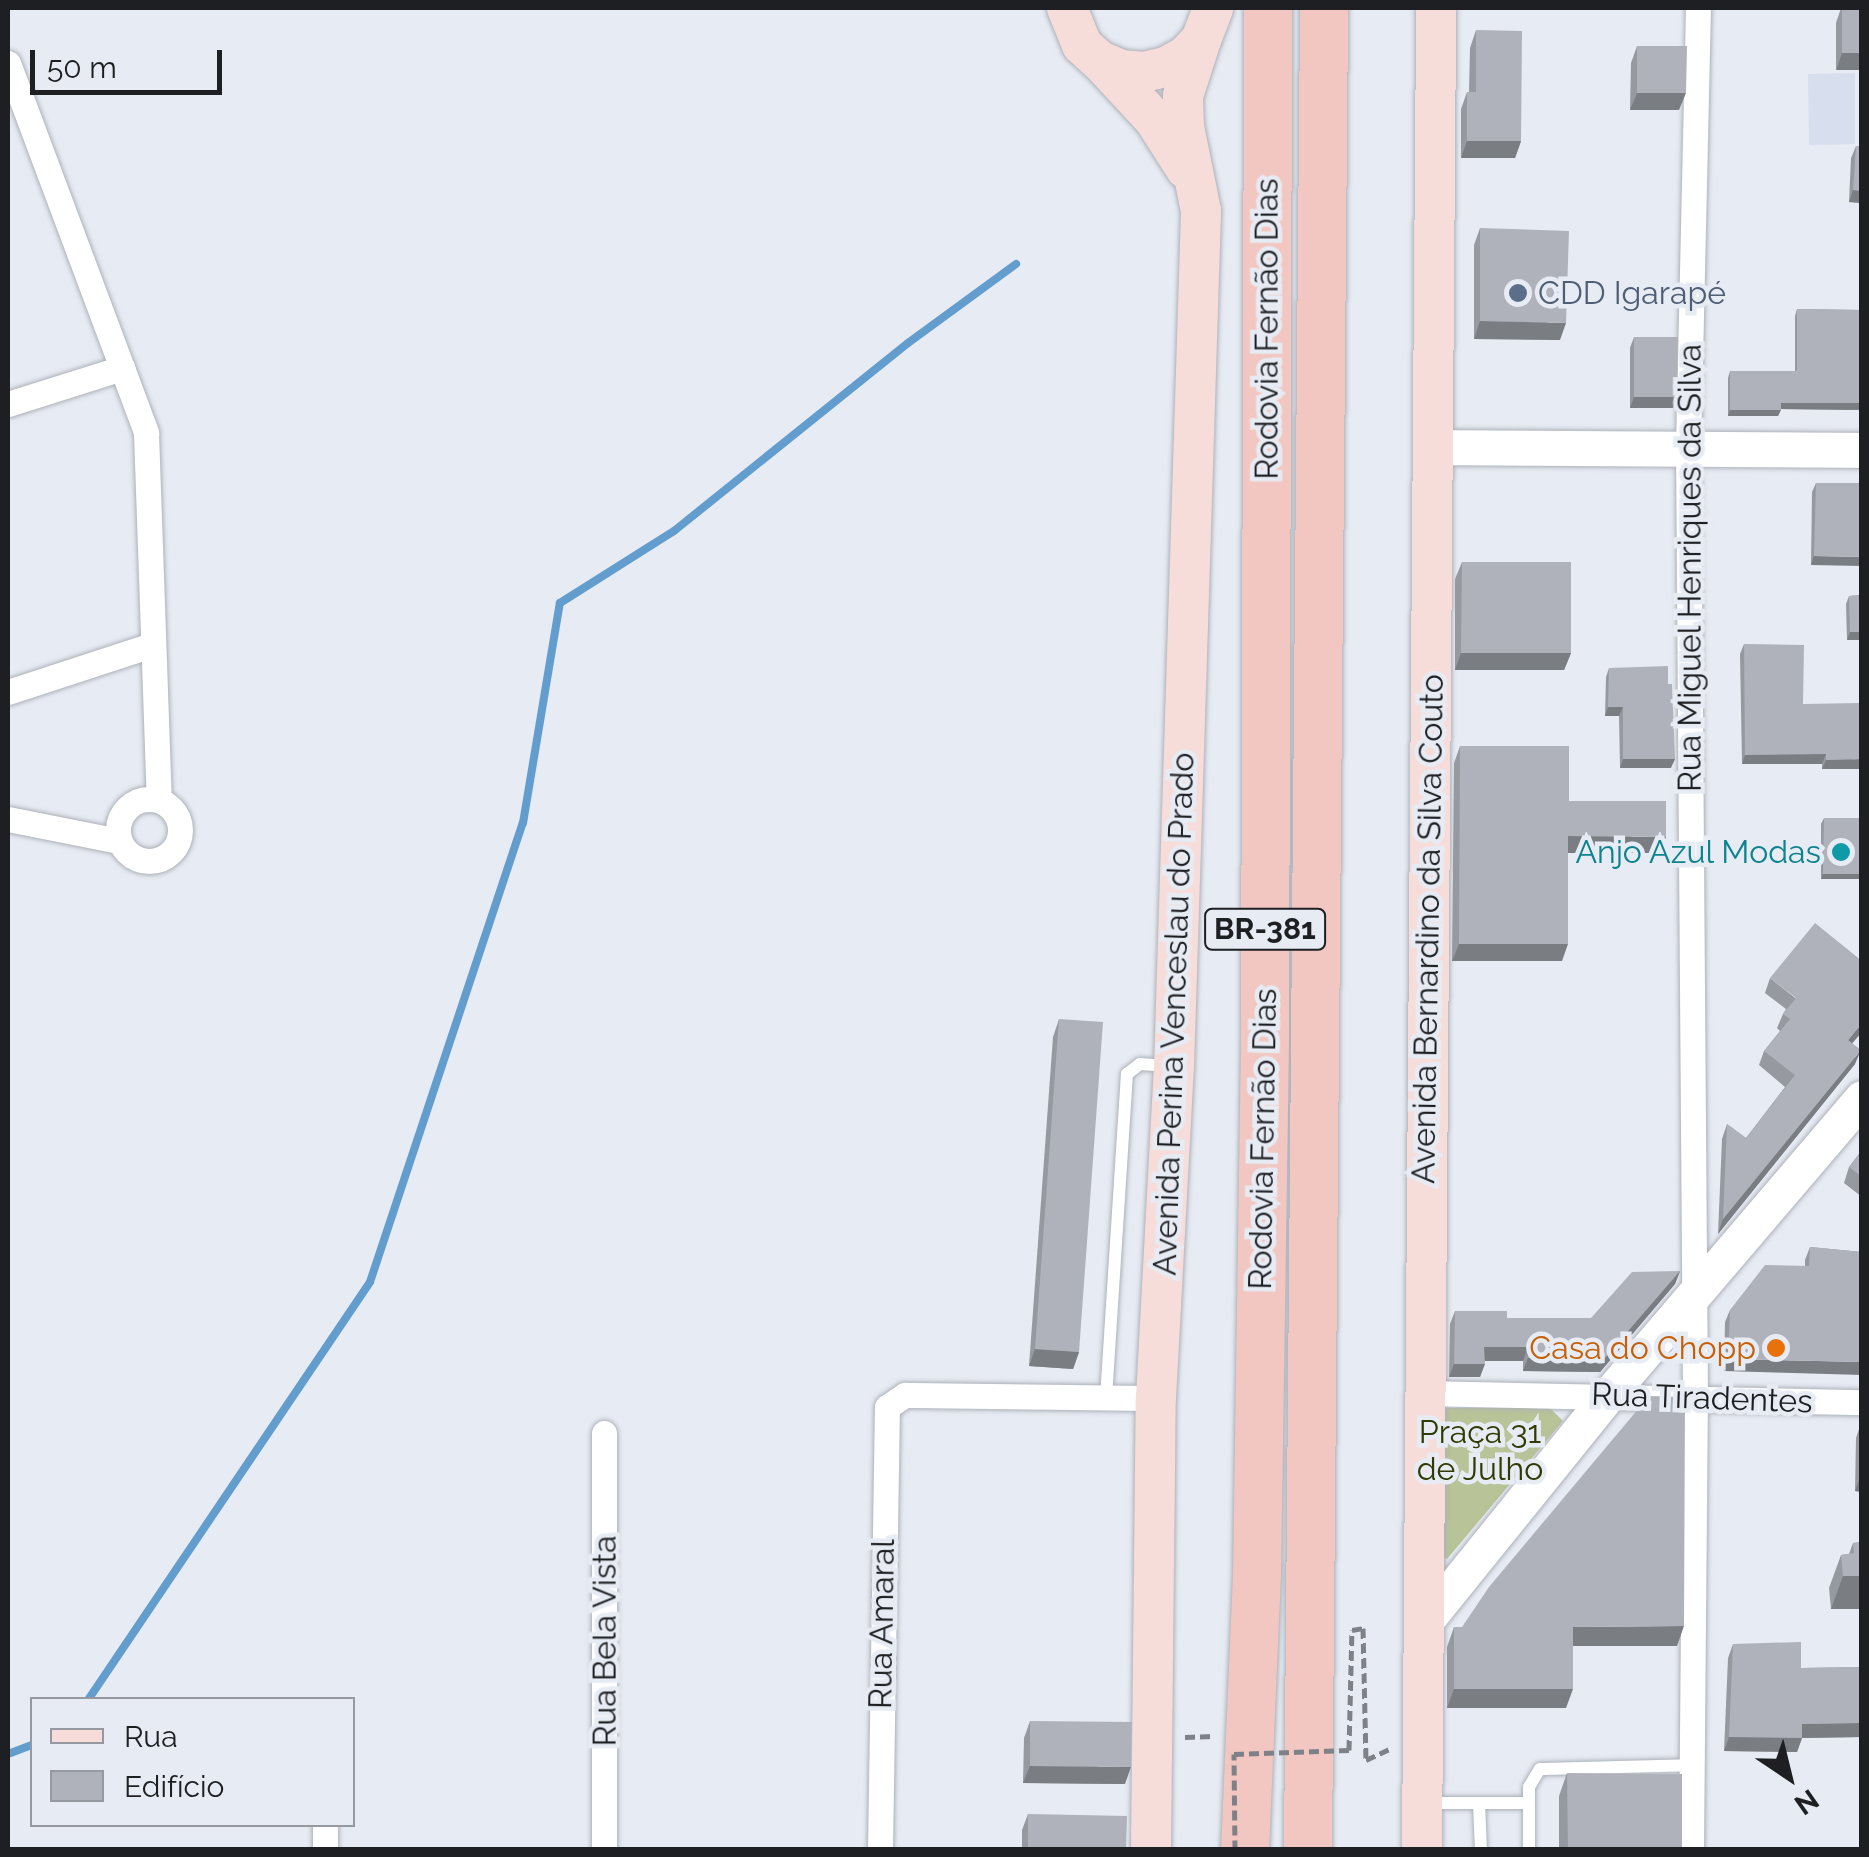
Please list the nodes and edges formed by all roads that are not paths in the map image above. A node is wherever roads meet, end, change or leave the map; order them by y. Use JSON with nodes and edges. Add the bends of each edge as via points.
{"nodes":[{"id":1,"x":1067,"y":8,"type":"edge"},
{"id":2,"x":1268,"y":8,"type":"edge"},
{"id":3,"x":1324,"y":8,"type":"edge"},
{"id":4,"x":1436,"y":8,"type":"edge"},
{"id":5,"x":1698,"y":8,"type":"edge"},
{"id":6,"x":1207,"y":24,"type":"edge"},
{"id":7,"x":1100,"y":61,"type":"junction"},
{"id":8,"x":8,"y":63,"type":"edge"},
{"id":9,"x":14,"y":107,"type":"edge"},
{"id":10,"x":1194,"y":180,"type":"junction"},
{"id":11,"x":122,"y":368,"type":"junction"},
{"id":12,"x":8,"y":404,"type":"edge"},
{"id":13,"x":1434,"y":447,"type":"junction"},
{"id":14,"x":1688,"y":448,"type":"junction"},
{"id":15,"x":1862,"y":450,"type":"edge"},
{"id":16,"x":152,"y":644,"type":"junction"},
{"id":17,"x":8,"y":692,"type":"edge"},
{"id":18,"x":159,"y":800,"type":"junction"},
{"id":19,"x":8,"y":819,"type":"edge"},
{"id":20,"x":119,"y":841,"type":"junction"},
{"id":21,"x":1174,"y":1066,"type":"junction"},
{"id":22,"x":1862,"y":1098,"type":"edge"},
{"id":23,"x":1692,"y":1298,"type":"junction"},
{"id":24,"x":1423,"y":1394,"type":"junction"},
{"id":25,"x":1609,"y":1394,"type":"junction"},
{"id":26,"x":1106,"y":1398,"type":"junction"},
{"id":27,"x":1156,"y":1398,"type":"junction"},
{"id":28,"x":1695,"y":1398,"type":"junction"},
{"id":29,"x":1862,"y":1402,"type":"edge"},
{"id":30,"x":604,"y":1433,"type":"dead end"},
{"id":31,"x":1425,"y":1622,"type":"junction"},
{"id":32,"x":1690,"y":1765,"type":"junction"},
{"id":33,"x":1422,"y":1803,"type":"junction"},
{"id":34,"x":1480,"y":1803,"type":"junction"},
{"id":35,"x":1529,"y":1804,"type":"junction"},
{"id":36,"x":604,"y":1850,"type":"edge"},
{"id":37,"x":880,"y":1850,"type":"edge"},
{"id":38,"x":1152,"y":1850,"type":"edge"},
{"id":39,"x":1245,"y":1850,"type":"edge"},
{"id":40,"x":1308,"y":1850,"type":"edge"},
{"id":41,"x":1422,"y":1850,"type":"edge"},
{"id":42,"x":1482,"y":1850,"type":"edge"},
{"id":43,"x":1529,"y":1850,"type":"edge"},
{"id":44,"x":1690,"y":1850,"type":"edge"}],
"edges":[{"from":1,"to":7,"type":"main road","name":"Avenida Perina Venceslau do Prado","via":[[1082,45]]},
{"from":2,"to":39,"type":"highway","name":"Rodovia Fernão Dias","number":"BR-381","via":[[1265,1060],[1257,1575]]},
{"from":3,"to":40,"type":"highway","name":"Rodovia Fernão Dias","number":"BR-381"},
{"from":4,"to":13,"type":"main road","name":"Avenida Bernardino da Silva Couto"},
{"from":5,"to":14,"type":"street","name":"Rua Miguel Henriques da Silva"},
{"from":6,"to":7,"type":"main road","via":[[1186,56],[1155,70],[1121,70]]},
{"from":6,"to":10,"type":"main road","name":"Avenida Perina Venceslau do Prado","via":[[1183,96]]},
{"from":7,"to":10,"type":"main road","name":"Avenida Perina Venceslau do Prado","via":[[1154,119]]},
{"from":8,"to":9,"type":"street"},
{"from":9,"to":11,"type":"street"},
{"from":10,"to":21,"type":"main road","name":"Avenida Perina Venceslau do Prado","via":[[1200,210]]},
{"from":11,"to":12,"type":"street"},
{"from":11,"to":16,"type":"street","via":[[149,450]]},
{"from":13,"to":14,"type":"main road"},
{"from":13,"to":24,"type":"main road","name":"Avenida Bernardino da Silva Couto"},
{"from":14,"to":15,"type":"main road"},
{"from":14,"to":23,"type":"street","name":"Rua Miguel Henriques da Silva"},
{"from":16,"to":17,"type":"street"},
{"from":16,"to":18,"type":"street"},
{"from":18,"to":20,"type":"street","via":[[139,800],[124,812]]},
{"from":18,"to":20,"type":"street","via":[[179,821],[172,850],[143,861]]},
{"from":19,"to":20,"type":"street"},
{"from":21,"to":26,"type":"lane","via":[[1140,1064],[1128,1074]]},
{"from":21,"to":27,"type":"main road","name":"Avenida Perina Venceslau do Prado"},
{"from":22,"to":23,"type":"main road"},
{"from":23,"to":25,"type":"main road"},
{"from":23,"to":28,"type":"street","name":"Rua Miguel Henriques da Silva"},
{"from":24,"to":25,"type":"street","name":"Rua Tiradentes"},
{"from":24,"to":31,"type":"main road","name":"Avenida Bernardino da Silva Couto"},
{"from":25,"to":28,"type":"street","name":"Rua Tiradentes"},
{"from":25,"to":31,"type":"main road"},
{"from":26,"to":27,"type":"street"},
{"from":26,"to":37,"type":"street","name":"Rua Amaral","via":[[891,1400]]},
{"from":27,"to":38,"type":"main road","name":"Avenida Perina Venceslau do Prado"},
{"from":28,"to":29,"type":"street","name":"Rua Tiradentes"},
{"from":28,"to":32,"type":"street","name":"Rua Miguel Henriques da Silva"},
{"from":30,"to":36,"type":"street","name":"Rua Bela Vista"},
{"from":31,"to":33,"type":"main road","name":"Avenida Bernardino da Silva Couto"},
{"from":32,"to":35,"type":"lane","via":[[1548,1768],[1530,1780]]},
{"from":32,"to":44,"type":"street","name":"Rua Miguel Henriques da Silva"},
{"from":33,"to":34,"type":"lane"},
{"from":33,"to":41,"type":"main road","name":"Avenida Bernardino da Silva Couto"},
{"from":34,"to":35,"type":"lane"},
{"from":34,"to":42,"type":"lane"},
{"from":35,"to":43,"type":"lane"}]}
